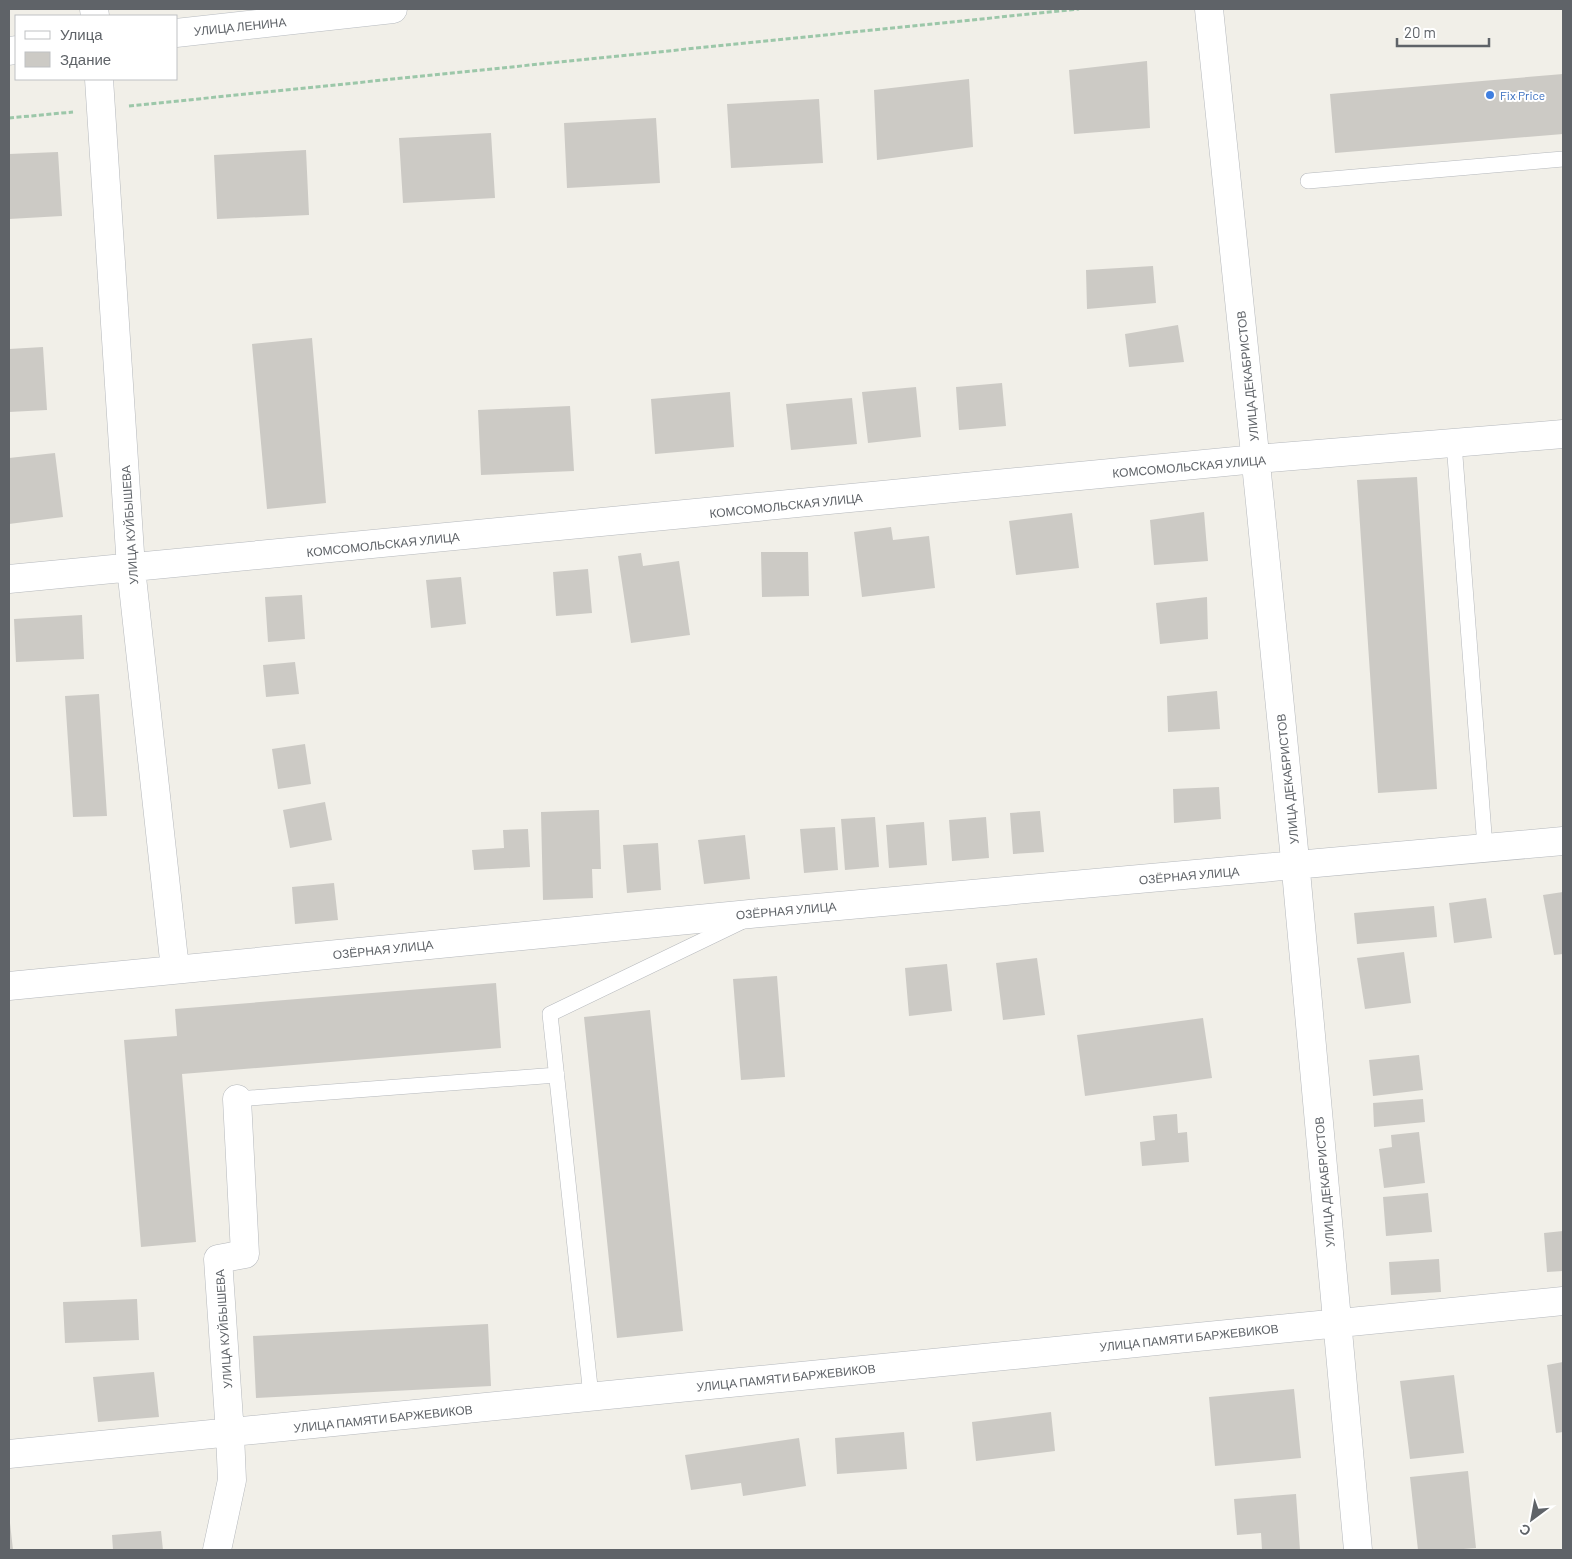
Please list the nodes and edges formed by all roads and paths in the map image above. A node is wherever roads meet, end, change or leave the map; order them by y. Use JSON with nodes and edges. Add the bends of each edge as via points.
{"nodes":[{"id":1,"x":393,"y":9,"type":"edge"},
{"id":2,"x":1079,"y":9,"type":"edge"},
{"id":3,"x":1209,"y":9,"type":"edge"},
{"id":4,"x":310,"y":13,"type":"edge"},
{"id":5,"x":178,"y":33,"type":"edge"},
{"id":6,"x":99,"y":80,"type":"edge"},
{"id":7,"x":101,"y":109,"type":"junction"},
{"id":8,"x":9,"y":118,"type":"edge"},
{"id":9,"x":1563,"y":159,"type":"edge"},
{"id":10,"x":1308,"y":180,"type":"dead end"},
{"id":11,"x":1563,"y":434,"type":"edge"},
{"id":12,"x":1454,"y":442,"type":"junction"},
{"id":13,"x":1256,"y":459,"type":"junction"},
{"id":14,"x":131,"y":568,"type":"junction"},
{"id":15,"x":9,"y":580,"type":"edge"},
{"id":16,"x":1563,"y":841,"type":"edge"},
{"id":17,"x":1485,"y":847,"type":"junction"},
{"id":18,"x":1296,"y":865,"type":"junction"},
{"id":19,"x":760,"y":912,"type":"junction"},
{"id":20,"x":175,"y":969,"type":"junction"},
{"id":21,"x":9,"y":986,"type":"edge"},
{"id":22,"x":557,"y":1075,"type":"junction"},
{"id":23,"x":237,"y":1099,"type":"joint"},
{"id":24,"x":1563,"y":1302,"type":"edge"},
{"id":25,"x":1336,"y":1322,"type":"junction"},
{"id":26,"x":591,"y":1396,"type":"junction"},
{"id":27,"x":230,"y":1434,"type":"junction"},
{"id":28,"x":9,"y":1454,"type":"edge"},
{"id":29,"x":217,"y":1550,"type":"edge"},
{"id":30,"x":1358,"y":1550,"type":"edge"}],
"edges":[{"from":1,"to":4,"type":"street","name":"УЛИЦА ЛЕНИНА"},
{"from":2,"to":7,"type":"path"},
{"from":3,"to":13,"type":"street","name":"УЛИЦА ДЕКАБРИСТОВ"},
{"from":4,"to":5,"type":"street","name":"УЛИЦА ЛЕНИНА"},
{"from":6,"to":7,"type":"street","name":"УЛИЦА КУЙБЫШЕВА"},
{"from":7,"to":8,"type":"path"},
{"from":7,"to":14,"type":"street","name":"УЛИЦА КУЙБЫШЕВА"},
{"from":9,"to":10,"type":"lane"},
{"from":11,"to":12,"type":"street","name":"КОМСОМОЛЬСКАЯ УЛИЦА"},
{"from":12,"to":13,"type":"street","name":"КОМСОМОЛЬСКАЯ УЛИЦА"},
{"from":12,"to":17,"type":"lane"},
{"from":13,"to":14,"type":"street","name":"КОМСОМОЛЬСКАЯ УЛИЦА"},
{"from":13,"to":18,"type":"street","name":"УЛИЦА ДЕКАБРИСТОВ"},
{"from":14,"to":15,"type":"street","name":"КОМСОМОЛЬСКАЯ УЛИЦА"},
{"from":14,"to":20,"type":"street","name":"УЛИЦА КУЙБЫШЕВА"},
{"from":16,"to":17,"type":"street","name":"ОЗЁРНАЯ УЛИЦА"},
{"from":17,"to":18,"type":"street","name":"ОЗЁРНАЯ УЛИЦА"},
{"from":18,"to":19,"type":"street","name":"ОЗЁРНАЯ УЛИЦА"},
{"from":18,"to":25,"type":"street","name":"УЛИЦА ДЕКАБРИСТОВ"},
{"from":19,"to":20,"type":"street","name":"ОЗЁРНАЯ УЛИЦА"},
{"from":19,"to":22,"type":"lane","via":[[550,1014]]},
{"from":20,"to":21,"type":"street","name":"ОЗЁРНАЯ УЛИЦА"},
{"from":22,"to":23,"type":"lane"},
{"from":22,"to":26,"type":"lane"},
{"from":23,"to":27,"type":"street","name":"УЛИЦА КУЙБЫШЕВА","via":[[245,1254],[218,1259]]},
{"from":24,"to":25,"type":"street","name":"УЛИЦА ПАМЯТИ БАРЖЕВИКОВ"},
{"from":25,"to":26,"type":"street","name":"УЛИЦА ПАМЯТИ БАРЖЕВИКОВ"},
{"from":25,"to":30,"type":"street","name":"УЛИЦА ДЕКАБРИСТОВ"},
{"from":26,"to":27,"type":"street","name":"УЛИЦА ПАМЯТИ БАРЖЕВИКОВ"},
{"from":27,"to":28,"type":"street","name":"УЛИЦА ПАМЯТИ БАРЖЕВИКОВ"},
{"from":27,"to":29,"type":"street","name":"УЛИЦА КУЙБЫШЕВА","via":[[232,1480]]}]}
